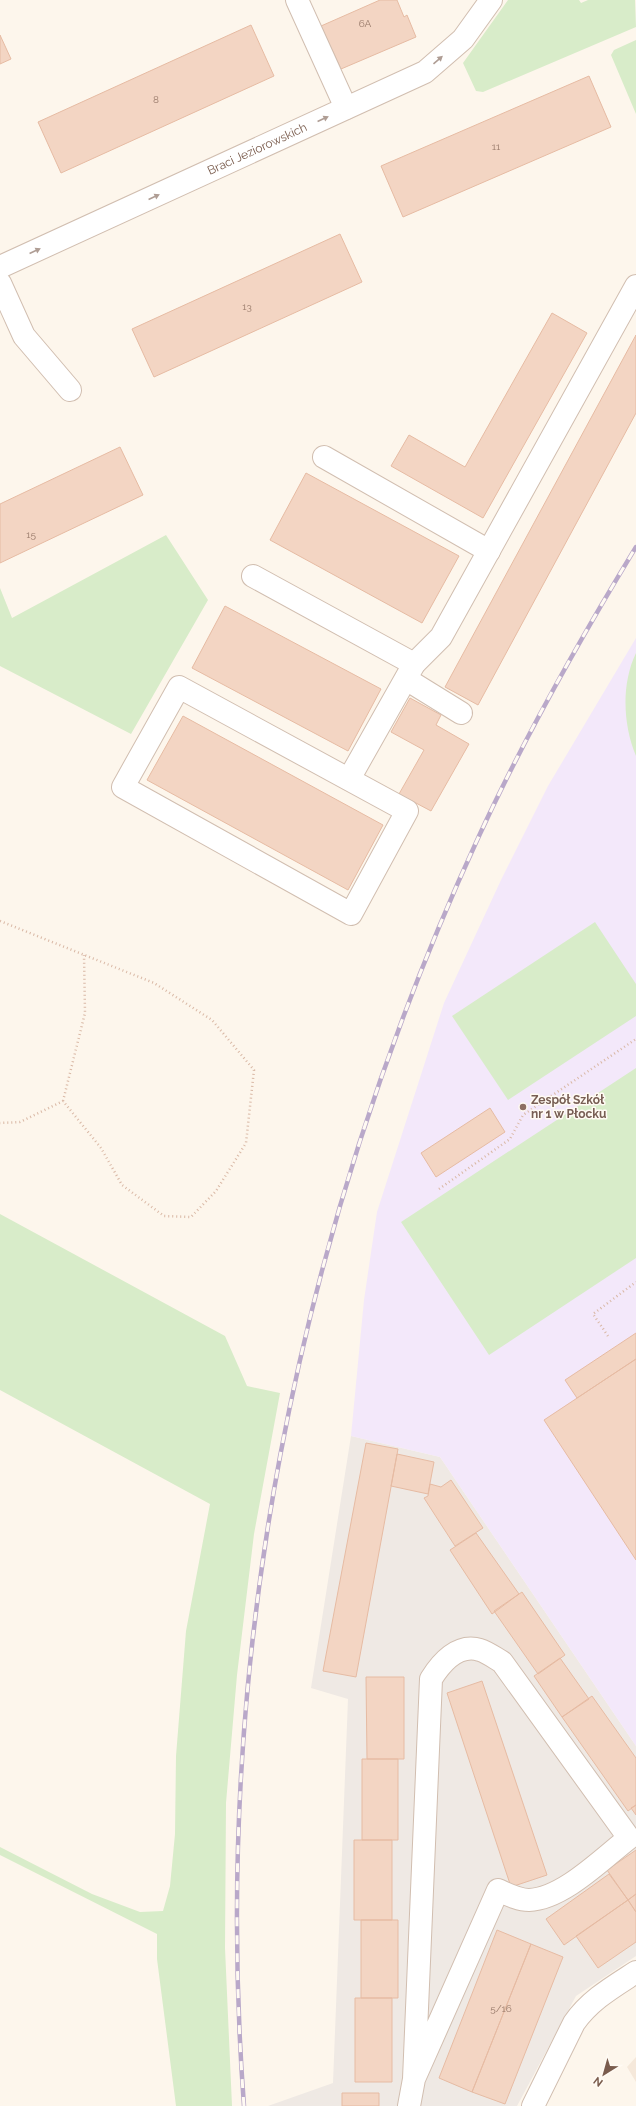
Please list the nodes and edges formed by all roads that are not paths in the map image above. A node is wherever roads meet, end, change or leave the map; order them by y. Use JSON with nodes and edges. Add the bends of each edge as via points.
{"nodes":[{"id":1,"x":297,"y":0,"type":"edge"},
{"id":2,"x":491,"y":0,"type":"edge"},
{"id":3,"x":346,"y":108,"type":"junction"},
{"id":4,"x":0,"y":267,"type":"edge"},
{"id":5,"x":0,"y":282,"type":"edge"},
{"id":6,"x":636,"y":286,"type":"edge"},
{"id":7,"x":70,"y":390,"type":"dead end"},
{"id":8,"x":324,"y":457,"type":"dead end"},
{"id":9,"x":489,"y":551,"type":"junction"},
{"id":10,"x":253,"y":576,"type":"dead end"},
{"id":11,"x":410,"y":671,"type":"junction"},
{"id":12,"x":461,"y":713,"type":"dead end"},
{"id":13,"x":349,"y":779,"type":"junction"},
{"id":14,"x":636,"y":1972,"type":"edge"},
{"id":15,"x":414,"y":2079,"type":"junction"},
{"id":16,"x":409,"y":2106,"type":"edge"},
{"id":17,"x":533,"y":2106,"type":"edge"}],
"edges":[{"from":1,"to":3,"type":"street"},
{"from":3,"to":2,"type":"street","name":"Braci Jeziorowskich","one_way":true,"via":[[425,72],[463,39]]},
{"from":4,"to":3,"type":"street","name":"Braci Jeziorowskich","one_way":true},
{"from":5,"to":7,"type":"street","via":[[24,336]]},
{"from":6,"to":9,"type":"street"},
{"from":8,"to":9,"type":"street"},
{"from":9,"to":11,"type":"street","via":[[441,637]]},
{"from":10,"to":11,"type":"street"},
{"from":11,"to":12,"type":"street"},
{"from":11,"to":13,"type":"street"},
{"from":13,"to":13,"type":"street","via":[[179,687],[123,787],[351,914],[407,811]]},
{"from":14,"to":17,"type":"street","via":[[582,2010]]},
{"from":15,"to":15,"type":"street","via":[[431,1679],[441,1663],[461,1650],[480,1650],[502,1662],[629,1838],[563,1890],[547,1897],[529,1900],[498,1890]]},
{"from":15,"to":16,"type":"street"}]}
